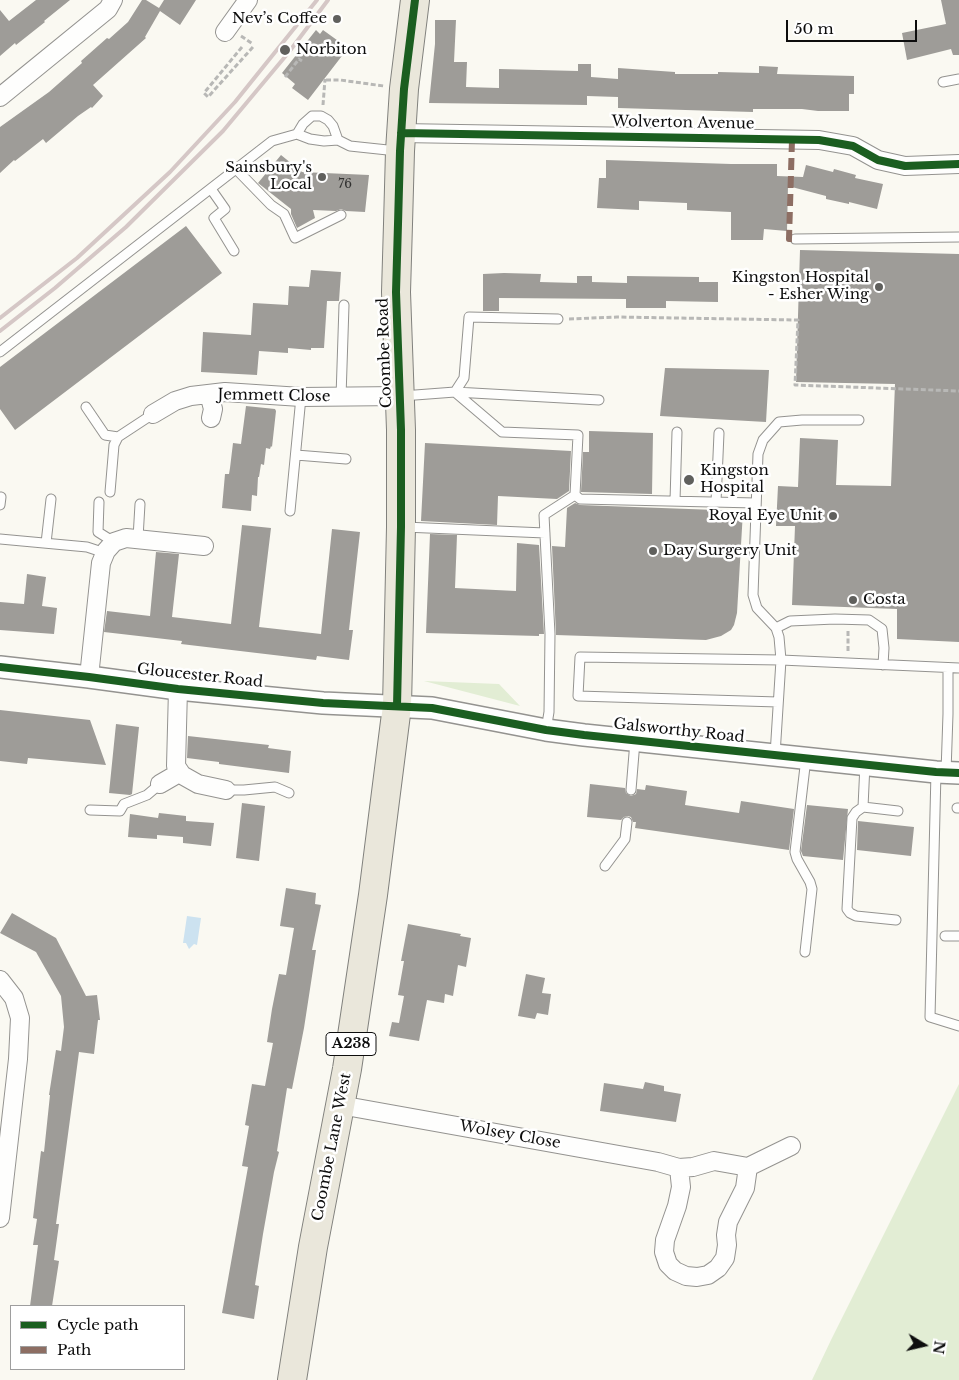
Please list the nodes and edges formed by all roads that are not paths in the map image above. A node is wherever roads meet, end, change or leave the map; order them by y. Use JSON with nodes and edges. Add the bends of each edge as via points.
{"nodes":[{"id":1,"x":113,"y":0,"type":"edge"},
{"id":2,"x":248,"y":0,"type":"edge"},
{"id":3,"x":415,"y":0,"type":"edge"},
{"id":4,"x":225,"y":32,"type":"dead end"},
{"id":5,"x":959,"y":78,"type":"edge"},
{"id":6,"x":943,"y":82,"type":"dead end"},
{"id":7,"x":0,"y":97,"type":"edge"},
{"id":8,"x":297,"y":134,"type":"junction"},
{"id":9,"x":338,"y":140,"type":"junction"},
{"id":10,"x":400,"y":142,"type":"junction"},
{"id":11,"x":959,"y":164,"type":"edge"},
{"id":12,"x":236,"y":169,"type":"junction"},
{"id":13,"x":211,"y":189,"type":"junction"},
{"id":14,"x":341,"y":215,"type":"dead end"},
{"id":15,"x":959,"y":237,"type":"edge"},
{"id":16,"x":795,"y":239,"type":"dead end"},
{"id":17,"x":234,"y":251,"type":"dead end"},
{"id":18,"x":344,"y":305,"type":"dead end"},
{"id":19,"x":558,"y":319,"type":"road end"},
{"id":20,"x":0,"y":352,"type":"edge"},
{"id":21,"x":455,"y":392,"type":"junction"},
{"id":22,"x":209,"y":394,"type":"junction"},
{"id":23,"x":400,"y":396,"type":"junction"},
{"id":24,"x":302,"y":397,"type":"junction"},
{"id":25,"x":340,"y":397,"type":"junction"},
{"id":26,"x":599,"y":400,"type":"dead end"},
{"id":27,"x":86,"y":407,"type":"dead end"},
{"id":28,"x":153,"y":414,"type":"joint"},
{"id":29,"x":211,"y":418,"type":"dead end"},
{"id":30,"x":859,"y":420,"type":"dead end"},
{"id":31,"x":678,"y":432,"type":"dead end"},
{"id":32,"x":719,"y":433,"type":"dead end"},
{"id":33,"x":118,"y":438,"type":"junction"},
{"id":34,"x":296,"y":455,"type":"junction"},
{"id":35,"x":346,"y":459,"type":"dead end"},
{"id":36,"x":110,"y":492,"type":"dead end"},
{"id":37,"x":575,"y":495,"type":"junction"},
{"id":38,"x":51,"y":499,"type":"dead end"},
{"id":39,"x":675,"y":501,"type":"junction"},
{"id":40,"x":100,"y":502,"type":"dead end"},
{"id":41,"x":716,"y":502,"type":"junction"},
{"id":42,"x":756,"y":503,"type":"junction"},
{"id":43,"x":140,"y":504,"type":"dead end"},
{"id":44,"x":290,"y":511,"type":"dead end"},
{"id":45,"x":401,"y":527,"type":"junction"},
{"id":46,"x":545,"y":533,"type":"junction"},
{"id":47,"x":138,"y":538,"type":"junction"},
{"id":48,"x":0,"y":539,"type":"edge"},
{"id":49,"x":46,"y":544,"type":"junction"},
{"id":50,"x":204,"y":546,"type":"dead end"},
{"id":51,"x":109,"y":548,"type":"junction"},
{"id":52,"x":776,"y":628,"type":"junction"},
{"id":53,"x":781,"y":660,"type":"junction"},
{"id":54,"x":883,"y":665,"type":"junction"},
{"id":55,"x":0,"y":668,"type":"edge"},
{"id":56,"x":948,"y":668,"type":"junction"},
{"id":57,"x":959,"y":668,"type":"edge"},
{"id":58,"x":89,"y":677,"type":"junction"},
{"id":59,"x":178,"y":689,"type":"junction"},
{"id":60,"x":778,"y":702,"type":"junction"},
{"id":61,"x":397,"y":706,"type":"junction"},
{"id":62,"x":546,"y":730,"type":"junction"},
{"id":63,"x":636,"y":740,"type":"junction"},
{"id":64,"x":775,"y":755,"type":"junction"},
{"id":65,"x":806,"y":758,"type":"junction"},
{"id":66,"x":865,"y":764,"type":"junction"},
{"id":67,"x":179,"y":772,"type":"junction"},
{"id":68,"x":947,"y":772,"type":"edge"},
{"id":69,"x":160,"y":784,"type":"joint"},
{"id":70,"x":226,"y":790,"type":"joint"},
{"id":71,"x":631,"y":790,"type":"dead end"},
{"id":72,"x":289,"y":793,"type":"dead end"},
{"id":73,"x":863,"y":807,"type":"junction"},
{"id":74,"x":90,"y":810,"type":"dead end"},
{"id":75,"x":898,"y":810,"type":"dead end"},
{"id":76,"x":627,"y":822,"type":"dead end"},
{"id":77,"x":605,"y":866,"type":"dead end"},
{"id":78,"x":896,"y":920,"type":"dead end"},
{"id":79,"x":946,"y":936,"type":"dead end"},
{"id":80,"x":959,"y":936,"type":"edge"},
{"id":81,"x":805,"y":952,"type":"dead end"},
{"id":82,"x":0,"y":980,"type":"edge"},
{"id":83,"x":959,"y":1026,"type":"edge"},
{"id":84,"x":340,"y":1105,"type":"junction"},
{"id":85,"x":790,"y":1146,"type":"dead end"},
{"id":86,"x":748,"y":1166,"type":"junction"},
{"id":87,"x":679,"y":1168,"type":"junction"},
{"id":88,"x":0,"y":1218,"type":"edge"},
{"id":89,"x":292,"y":1380,"type":"edge"}],
"edges":[{"from":1,"to":7,"type":"street","via":[[108,9]]},
{"from":2,"to":4,"type":"street"},
{"from":3,"to":10,"type":"main road","name":"Coombe Road","number":"A238"},
{"from":5,"to":6,"type":"lane"},
{"from":8,"to":9,"type":"lane","via":[[310,139]]},
{"from":8,"to":9,"type":"lane","via":[[312,116],[322,116],[333,126]]},
{"from":8,"to":12,"type":"lane","via":[[272,141]]},
{"from":9,"to":10,"type":"lane","via":[[350,146]]},
{"from":10,"to":11,"type":"street","name":"Wolverton Avenue","via":[[819,140],[853,146],[878,160],[905,166]]},
{"from":10,"to":23,"type":"main road","name":"Coombe Road","number":"A238","via":[[396,292]]},
{"from":12,"to":13,"type":"lane"},
{"from":12,"to":14,"type":"lane","via":[[284,214],[295,238]]},
{"from":13,"to":17,"type":"lane","via":[[225,209],[214,218]]},
{"from":13,"to":20,"type":"lane"},
{"from":15,"to":16,"type":"lane"},
{"from":18,"to":25,"type":"lane"},
{"from":19,"to":21,"type":"lane","via":[[469,317],[464,378]]},
{"from":21,"to":23,"type":"lane"},
{"from":21,"to":26,"type":"lane"},
{"from":21,"to":37,"type":"lane","via":[[502,432],[578,435]]},
{"from":22,"to":24,"type":"street","name":"Jemmett Close","via":[[225,392]]},
{"from":22,"to":28,"type":"street","name":"Jemmett Close","via":[[175,401]]},
{"from":22,"to":29,"type":"street","via":[[213,409]]},
{"from":23,"to":25,"type":"street","name":"Jemmett Close"},
{"from":23,"to":45,"type":"main road","name":"Coombe Road","number":"A238"},
{"from":24,"to":25,"type":"street","name":"Jemmett Close"},
{"from":24,"to":34,"type":"lane"},
{"from":27,"to":33,"type":"lane","via":[[105,435]]},
{"from":28,"to":33,"type":"lane"},
{"from":30,"to":42,"type":"lane","via":[[779,422],[763,440],[758,454]]},
{"from":31,"to":39,"type":"lane"},
{"from":32,"to":41,"type":"lane"},
{"from":33,"to":36,"type":"lane","via":[[114,445]]},
{"from":34,"to":35,"type":"lane"},
{"from":34,"to":44,"type":"lane"},
{"from":37,"to":39,"type":"lane","via":[[580,499]]},
{"from":37,"to":46,"type":"lane","via":[[544,515]]},
{"from":38,"to":49,"type":"lane"},
{"from":39,"to":41,"type":"lane"},
{"from":40,"to":51,"type":"lane","via":[[98,532]]},
{"from":41,"to":42,"type":"lane"},
{"from":42,"to":52,"type":"lane","via":[[753,595],[757,608]]},
{"from":43,"to":47,"type":"lane"},
{"from":45,"to":46,"type":"lane"},
{"from":45,"to":61,"type":"main road","name":"Coombe Road","number":"A238"},
{"from":46,"to":62,"type":"lane","via":[[550,634]]},
{"from":47,"to":50,"type":"street"},
{"from":47,"to":51,"type":"street","via":[[126,538]]},
{"from":48,"to":49,"type":"lane"},
{"from":49,"to":51,"type":"lane"},
{"from":51,"to":58,"type":"street","via":[[101,563]]},
{"from":52,"to":53,"type":"lane"},
{"from":52,"to":54,"type":"lane","via":[[790,621],[869,620],[882,629]]},
{"from":53,"to":54,"type":"lane"},
{"from":53,"to":60,"type":"lane"},
{"from":53,"to":60,"type":"lane","via":[[580,657],[578,696]]},
{"from":54,"to":56,"type":"lane"},
{"from":55,"to":58,"type":"street","name":"Gloucester Road"},
{"from":56,"to":57,"type":"lane"},
{"from":56,"to":68,"type":"lane"},
{"from":58,"to":59,"type":"street","name":"Gloucester Road"},
{"from":59,"to":61,"type":"street","name":"Gloucester Road","via":[[323,703]]},
{"from":59,"to":67,"type":"street","via":[[176,766]]},
{"from":60,"to":64,"type":"lane"},
{"from":61,"to":62,"type":"street","name":"Galsworthy Road","via":[[432,708]]},
{"from":61,"to":84,"type":"main road","name":"Coombe Lane West","number":"A238","via":[[362,972]]},
{"from":62,"to":63,"type":"street","name":"Galsworthy Road"},
{"from":63,"to":64,"type":"street","name":"Galsworthy Road"},
{"from":63,"to":71,"type":"lane"},
{"from":64,"to":65,"type":"street","name":"Galsworthy Road"},
{"from":65,"to":66,"type":"street","name":"Galsworthy Road"},
{"from":65,"to":81,"type":"lane","via":[[795,852],[812,889]]},
{"from":66,"to":68,"type":"street","name":"Galsworthy Road"},
{"from":66,"to":73,"type":"lane"},
{"from":67,"to":69,"type":"street"},
{"from":67,"to":70,"type":"street","via":[[198,784]]},
{"from":68,"to":83,"type":"lane","via":[[930,1017]]},
{"from":69,"to":74,"type":"lane","via":[[147,795],[124,804],[120,811]]},
{"from":70,"to":72,"type":"lane","via":[[275,787]]},
{"from":73,"to":75,"type":"lane"},
{"from":73,"to":78,"type":"lane","via":[[852,818],[847,909],[856,916]]},
{"from":76,"to":77,"type":"lane","via":[[626,839]]},
{"from":79,"to":80,"type":"lane"},
{"from":82,"to":88,"type":"street","via":[[14,998],[20,1018]]},
{"from":84,"to":87,"type":"street","name":"Wolsey Close"},
{"from":84,"to":89,"type":"main road","name":"Coombe Lane West","number":"A238"},
{"from":85,"to":86,"type":"street"},
{"from":86,"to":87,"type":"street","name":"Wolsey Close","via":[[714,1161]]},
{"from":86,"to":87,"type":"street","via":[[745,1188],[728,1222],[725,1258],[708,1275],[697,1277],[675,1270],[668,1264],[664,1252],[681,1187]]}]}
